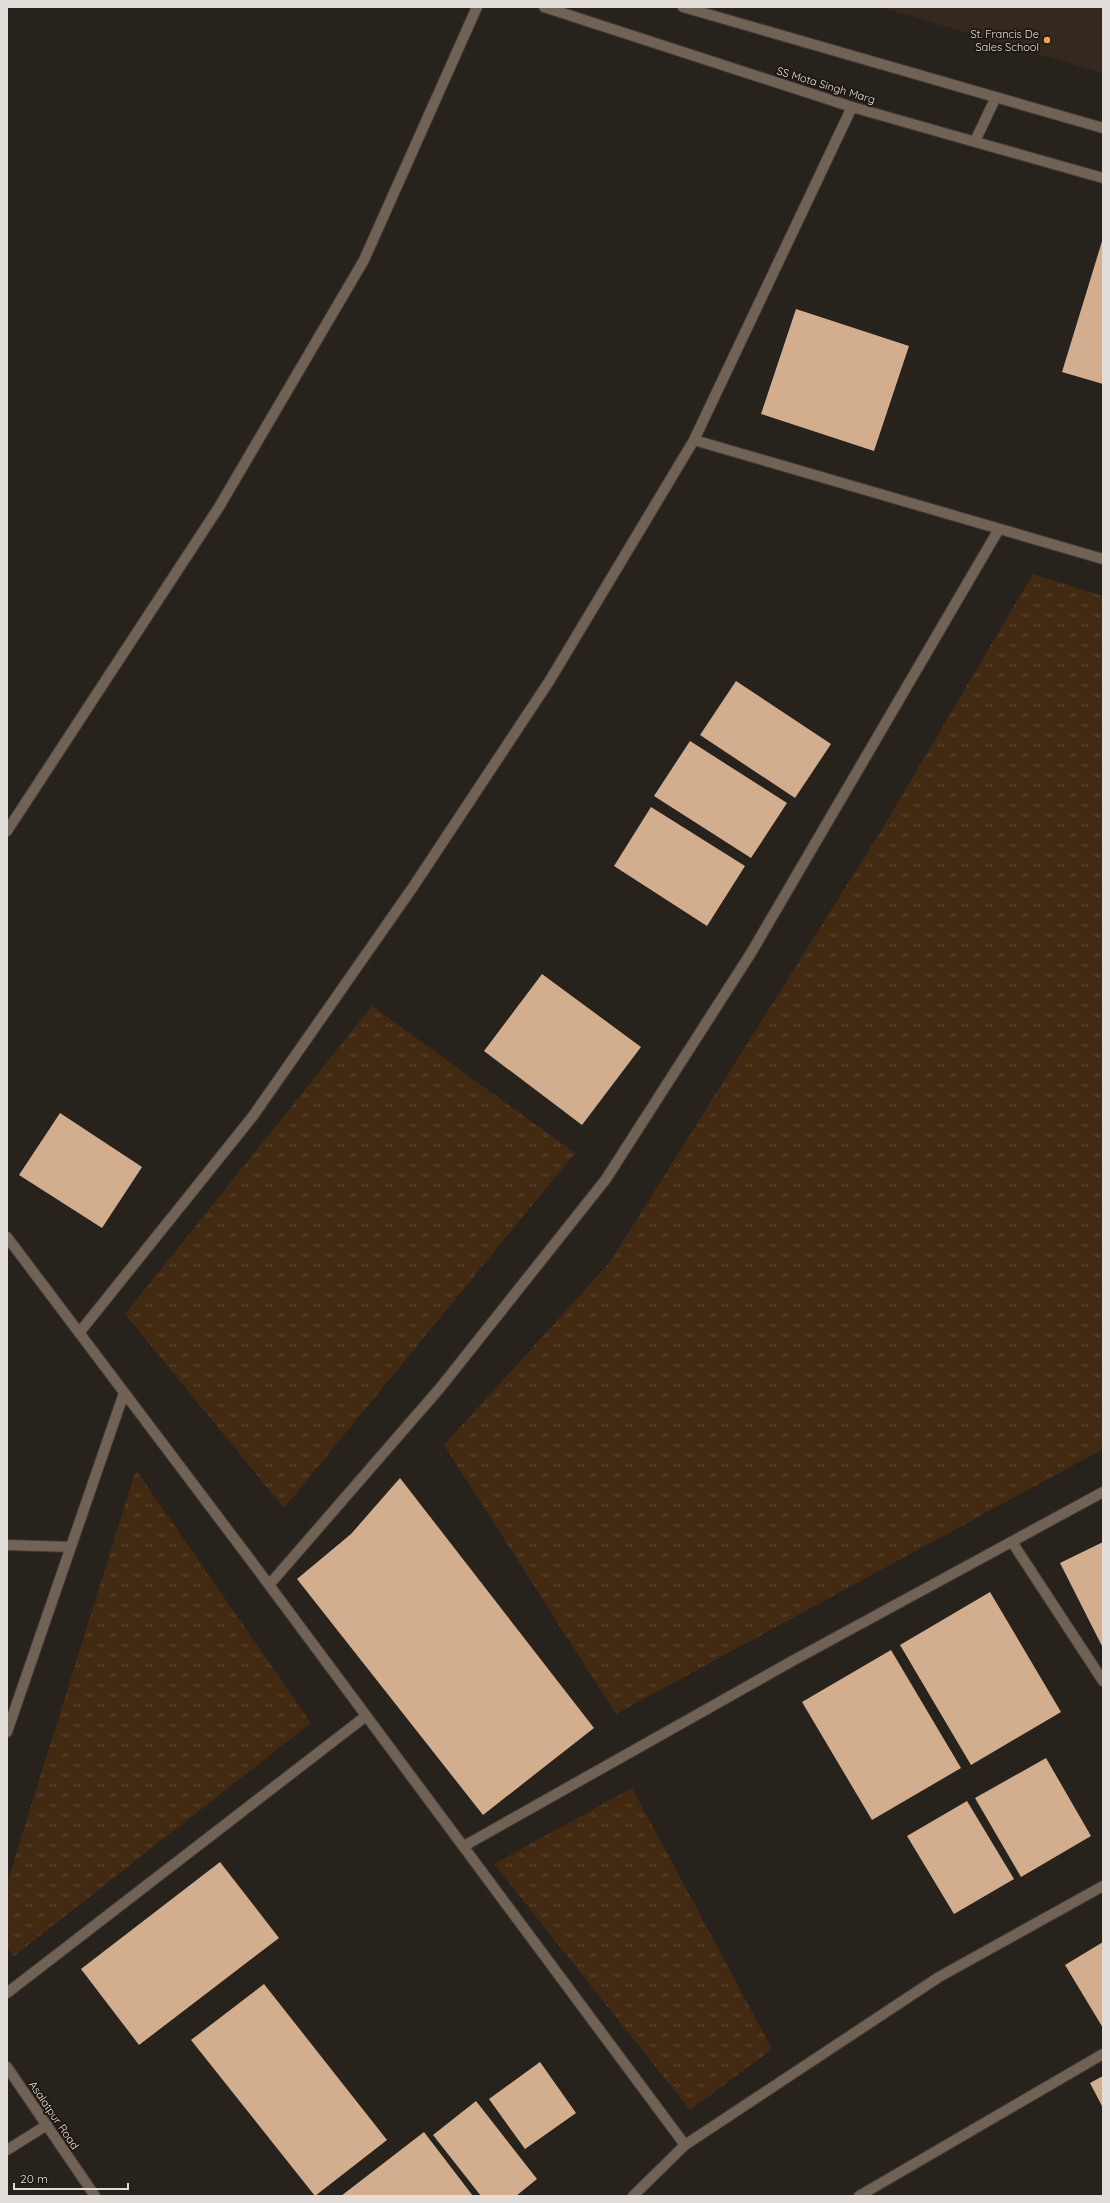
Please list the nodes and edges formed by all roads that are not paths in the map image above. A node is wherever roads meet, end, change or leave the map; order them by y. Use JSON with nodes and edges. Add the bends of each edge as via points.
{"nodes":[{"id":1,"x":477,"y":7,"type":"edge"},
{"id":2,"x":544,"y":7,"type":"edge"},
{"id":3,"x":683,"y":7,"type":"edge"},
{"id":4,"x":996,"y":97,"type":"junction"},
{"id":5,"x":852,"y":107,"type":"junction"},
{"id":6,"x":1103,"y":128,"type":"edge"},
{"id":7,"x":975,"y":141,"type":"junction"},
{"id":8,"x":1103,"y":178,"type":"edge"},
{"id":9,"x":694,"y":440,"type":"junction"},
{"id":10,"x":999,"y":529,"type":"junction"},
{"id":11,"x":1103,"y":559,"type":"edge"},
{"id":12,"x":7,"y":831,"type":"edge"},
{"id":13,"x":7,"y":1237,"type":"edge"},
{"id":14,"x":79,"y":1333,"type":"junction"},
{"id":15,"x":124,"y":1393,"type":"junction"},
{"id":16,"x":1103,"y":1492,"type":"edge"},
{"id":17,"x":1012,"y":1542,"type":"junction"},
{"id":18,"x":7,"y":1545,"type":"edge"},
{"id":19,"x":71,"y":1548,"type":"junction"},
{"id":20,"x":269,"y":1585,"type":"junction"},
{"id":21,"x":1103,"y":1681,"type":"edge"},
{"id":22,"x":366,"y":1716,"type":"junction"},
{"id":23,"x":7,"y":1732,"type":"edge"},
{"id":24,"x":464,"y":1846,"type":"junction"},
{"id":25,"x":1103,"y":1886,"type":"edge"},
{"id":26,"x":7,"y":1993,"type":"edge"},
{"id":27,"x":1103,"y":2054,"type":"edge"},
{"id":28,"x":7,"y":2067,"type":"edge"},
{"id":29,"x":46,"y":2125,"type":"junction"},
{"id":30,"x":685,"y":2145,"type":"junction"},
{"id":31,"x":7,"y":2150,"type":"edge"},
{"id":32,"x":95,"y":2196,"type":"edge"},
{"id":33,"x":633,"y":2196,"type":"edge"},
{"id":34,"x":859,"y":2196,"type":"edge"}],
"edges":[{"from":1,"to":12,"type":"street","via":[[364,260],[219,507]]},
{"from":2,"to":5,"type":"street","name":"SS Mota Singh Marg"},
{"from":3,"to":4,"type":"street"},
{"from":4,"to":6,"type":"street"},
{"from":4,"to":7,"type":"street"},
{"from":5,"to":7,"type":"street","name":"SS Mota Singh Marg"},
{"from":5,"to":9,"type":"street"},
{"from":7,"to":8,"type":"street","name":"SS Mota Singh Marg"},
{"from":9,"to":10,"type":"street"},
{"from":9,"to":14,"type":"street","via":[[550,680],[413,887],[253,1116]]},
{"from":10,"to":11,"type":"street"},
{"from":10,"to":20,"type":"street","via":[[751,953],[606,1179],[440,1388]]},
{"from":13,"to":14,"type":"street"},
{"from":14,"to":15,"type":"street"},
{"from":15,"to":19,"type":"street"},
{"from":15,"to":20,"type":"street"},
{"from":16,"to":17,"type":"street"},
{"from":17,"to":21,"type":"street"},
{"from":17,"to":24,"type":"street","via":[[794,1660]]},
{"from":18,"to":19,"type":"street"},
{"from":19,"to":23,"type":"street"},
{"from":20,"to":22,"type":"street"},
{"from":22,"to":24,"type":"street"},
{"from":22,"to":26,"type":"street"},
{"from":24,"to":30,"type":"street"},
{"from":25,"to":30,"type":"street","via":[[938,1977]]},
{"from":27,"to":34,"type":"street"},
{"from":28,"to":29,"type":"street","name":"Asalatpur Road"},
{"from":29,"to":31,"type":"street"},
{"from":29,"to":32,"type":"street","name":"Asalatpur Road"},
{"from":30,"to":33,"type":"street"}]}
